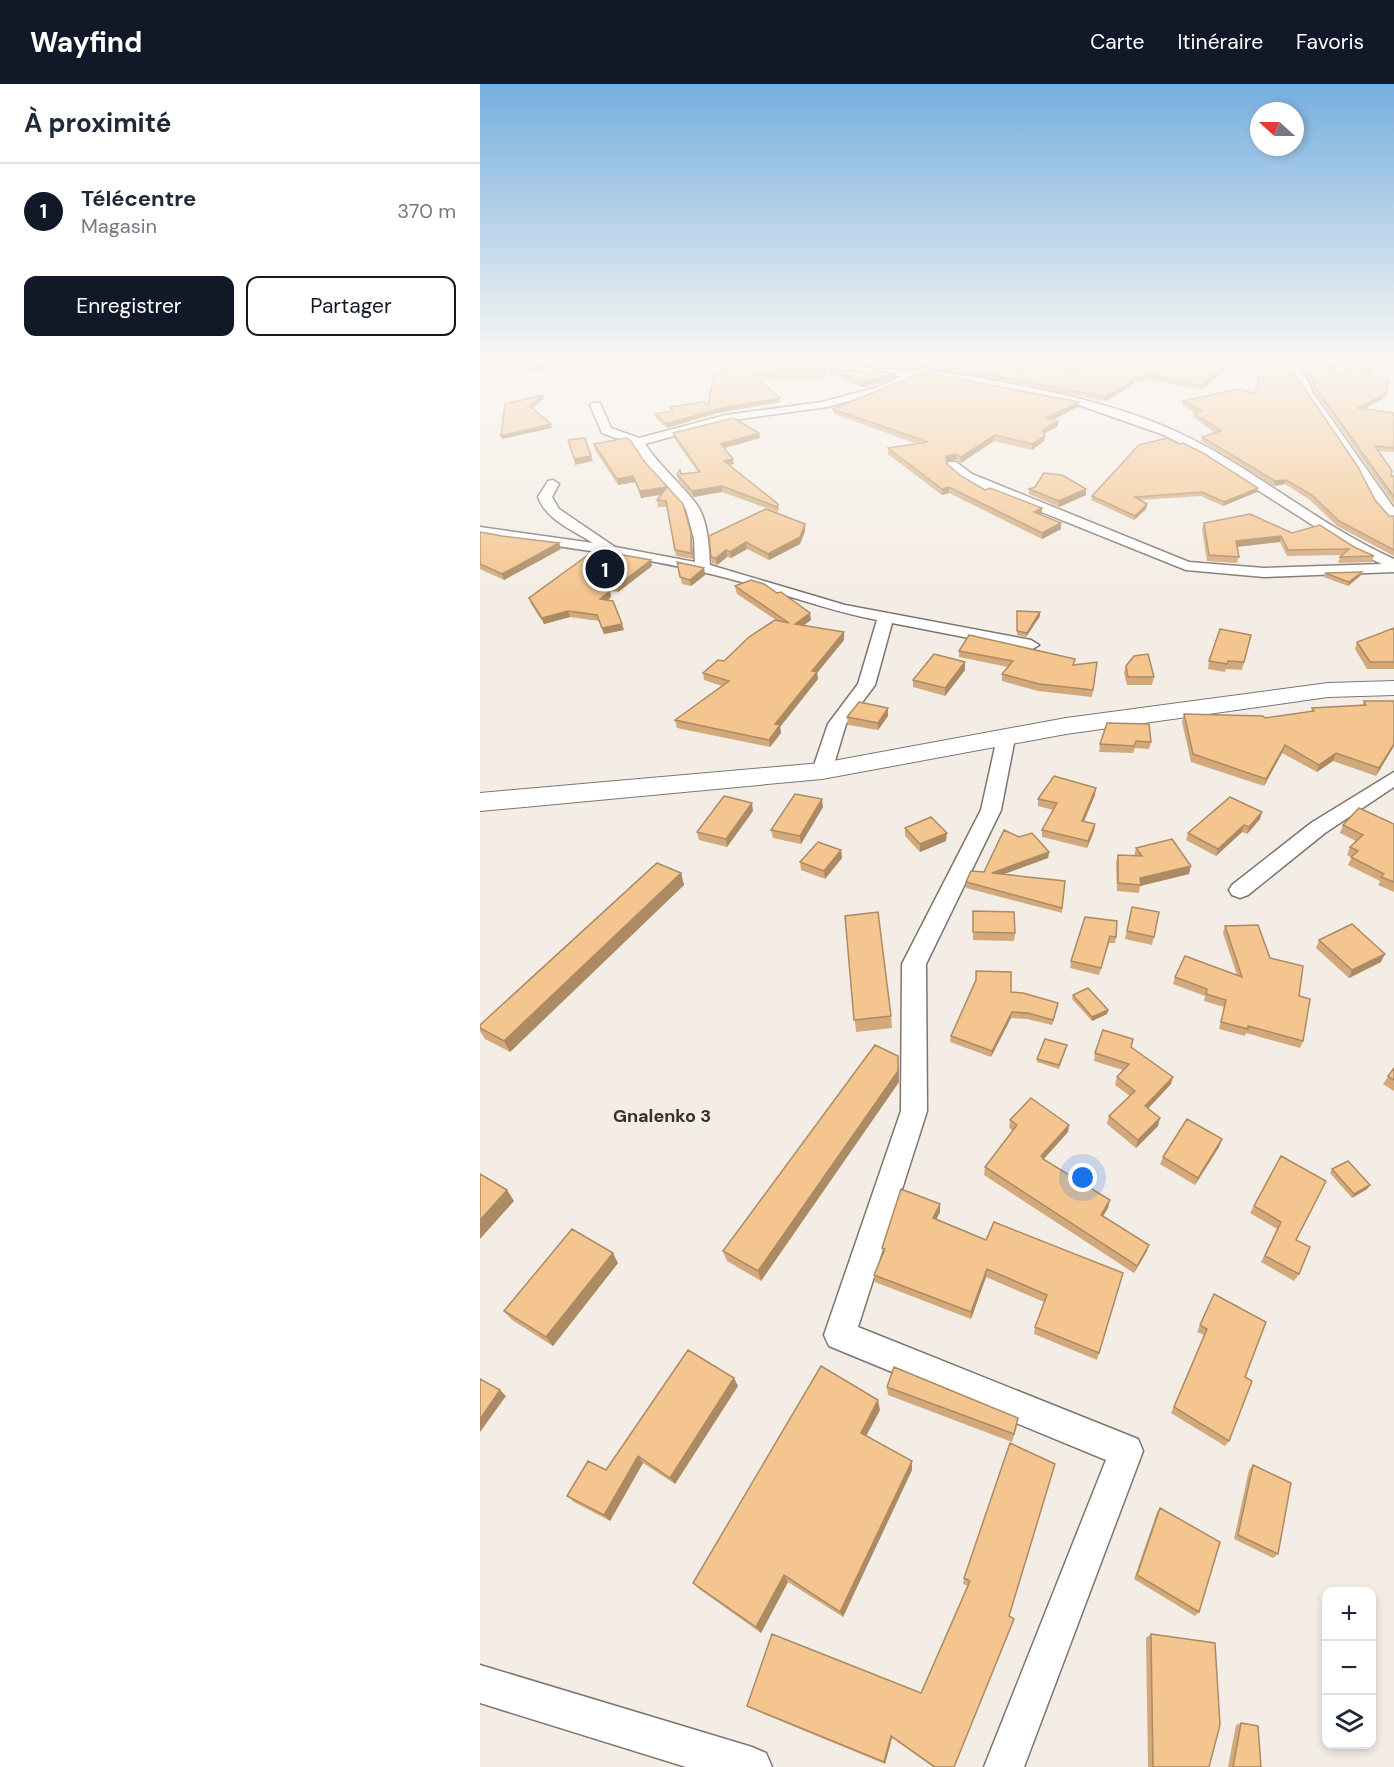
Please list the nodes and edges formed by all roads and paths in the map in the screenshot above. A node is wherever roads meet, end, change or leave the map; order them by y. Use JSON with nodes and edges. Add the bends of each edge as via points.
{"nodes":[{"id":1,"x":623,"y":437,"type":"edge"},
{"id":2,"x":658,"y":437,"type":"edge"},
{"id":3,"x":1176,"y":437,"type":"edge"},
{"id":4,"x":1339,"y":437,"type":"edge"},
{"id":5,"x":638,"y":442,"type":"junction"},
{"id":6,"x":952,"y":465,"type":"edge"},
{"id":7,"x":553,"y":484,"type":"dead end"},
{"id":8,"x":1394,"y":516,"type":"edge"},
{"id":9,"x":480,"y":531,"type":"edge"},
{"id":10,"x":610,"y":550,"type":"junction"},
{"id":11,"x":1394,"y":566,"type":"edge"},
{"id":12,"x":703,"y":568,"type":"junction"},
{"id":13,"x":886,"y":618,"type":"junction"},
{"id":14,"x":1031,"y":645,"type":"dead end"},
{"id":15,"x":1394,"y":688,"type":"edge"},
{"id":16,"x":1006,"y":738,"type":"junction"},
{"id":17,"x":822,"y":771,"type":"junction"},
{"id":18,"x":1394,"y":778,"type":"edge"},
{"id":19,"x":480,"y":802,"type":"edge"},
{"id":20,"x":1240,"y":890,"type":"dead end"},
{"id":21,"x":480,"y":1684,"type":"edge"},
{"id":22,"x":752,"y":1767,"type":"edge"},
{"id":23,"x":1004,"y":1767,"type":"edge"}],
"edges":[{"from":1,"to":5,"type":"street"},
{"from":2,"to":5,"type":"street"},
{"from":3,"to":11,"type":"street"},
{"from":4,"to":8,"type":"street","via":[[1380,501]]},
{"from":5,"to":12,"type":"street","via":[[651,463],[692,508],[701,539]]},
{"from":6,"to":11,"type":"street","via":[[967,477],[1186,566],[1221,572],[1282,573]]},
{"from":7,"to":10,"type":"street","via":[[545,497],[552,512],[585,530]]},
{"from":9,"to":10,"type":"street"},
{"from":10,"to":12,"type":"street"},
{"from":12,"to":13,"type":"street"},
{"from":13,"to":14,"type":"street"},
{"from":13,"to":17,"type":"street","via":[[866,685],[837,724]]},
{"from":15,"to":16,"type":"highway","via":[[1304,693]]},
{"from":16,"to":17,"type":"highway"},
{"from":16,"to":23,"type":"street","via":[[991,810],[914,964],[914,1111],[840,1335],[1126,1451]]},
{"from":17,"to":19,"type":"highway"},
{"from":18,"to":20,"type":"street","via":[[1318,828]]},
{"from":21,"to":22,"type":"street"}]}
